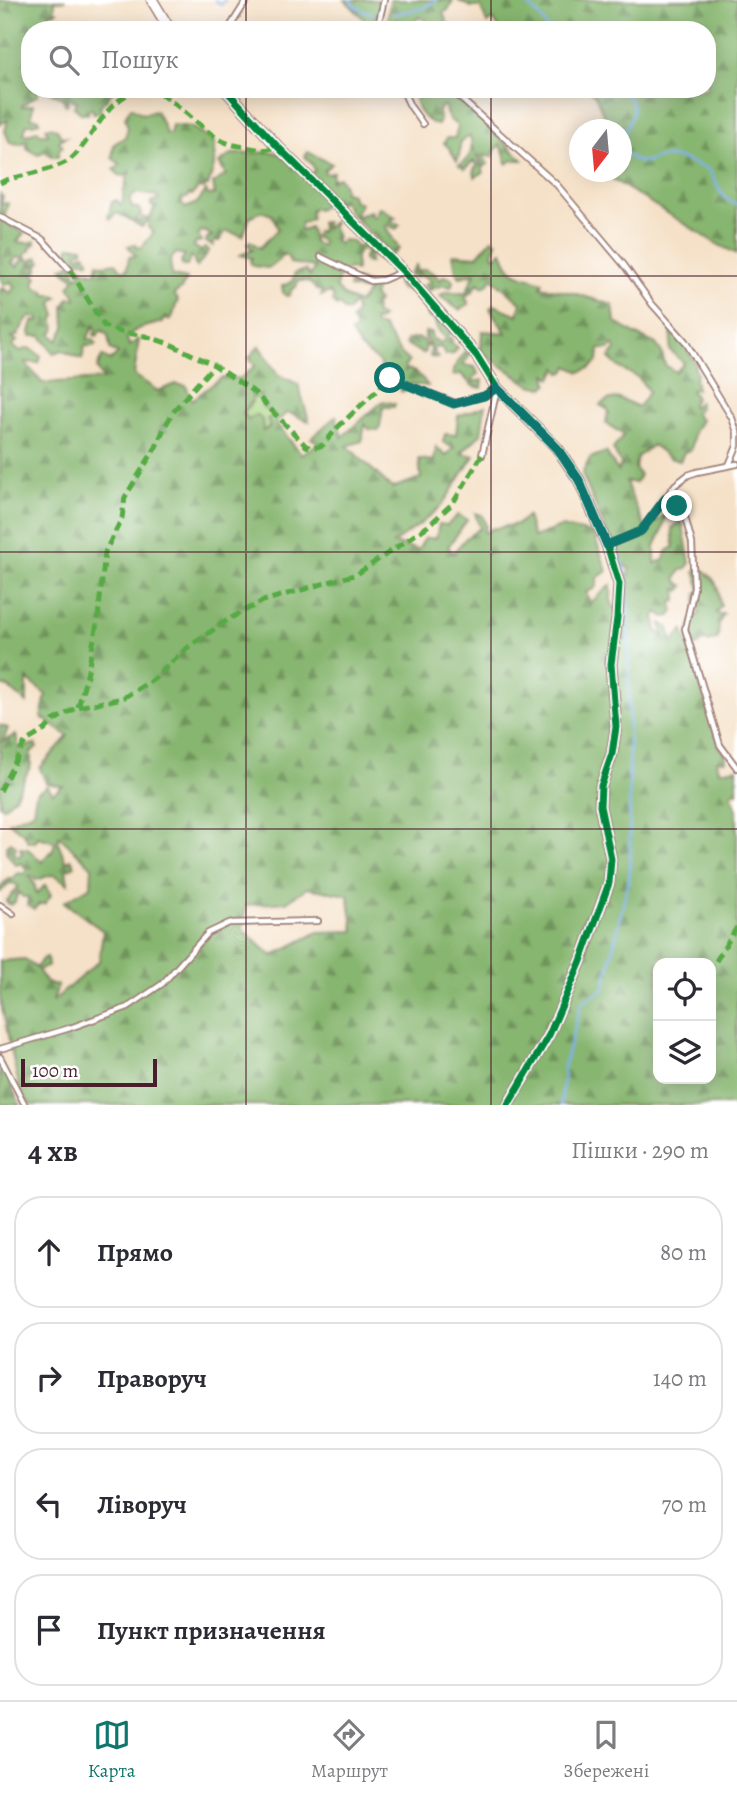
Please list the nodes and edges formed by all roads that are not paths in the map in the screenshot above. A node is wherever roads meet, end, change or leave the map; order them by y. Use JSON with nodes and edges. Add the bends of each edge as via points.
{"nodes":[{"id":1,"x":152,"y":0,"type":"edge"},
{"id":2,"x":247,"y":0,"type":"edge"},
{"id":3,"x":384,"y":0,"type":"edge"},
{"id":4,"x":165,"y":21,"type":"edge"},
{"id":5,"x":234,"y":21,"type":"edge"},
{"id":6,"x":379,"y":21,"type":"edge"},
{"id":7,"x":233,"y":98,"type":"edge"},
{"id":8,"x":406,"y":98,"type":"edge"},
{"id":9,"x":460,"y":98,"type":"edge"},
{"id":10,"x":423,"y":124,"type":"dead end"},
{"id":11,"x":0,"y":217,"type":"edge"},
{"id":12,"x":321,"y":257,"type":"dead end"},
{"id":13,"x":70,"y":270,"type":"dead end"},
{"id":14,"x":403,"y":271,"type":"junction"},
{"id":15,"x":390,"y":378,"type":"dead end"},
{"id":16,"x":497,"y":388,"type":"junction"},
{"id":17,"x":482,"y":455,"type":"dead end"},
{"id":18,"x":737,"y":464,"type":"edge"},
{"id":19,"x":729,"y":465,"type":"junction"},
{"id":20,"x":665,"y":499,"type":"junction"},
{"id":21,"x":607,"y":545,"type":"junction"},
{"id":22,"x":737,"y":768,"type":"edge"},
{"id":23,"x":0,"y":905,"type":"edge"},
{"id":24,"x":13,"y":914,"type":"dead end"},
{"id":25,"x":318,"y":921,"type":"dead end"},
{"id":26,"x":0,"y":1049,"type":"edge"},
{"id":27,"x":0,"y":1057,"type":"edge"},
{"id":28,"x":24,"y":1105,"type":"edge"},
{"id":29,"x":508,"y":1105,"type":"edge"}],
"edges":[{"from":1,"to":4,"type":"street"},
{"from":2,"to":5,"type":"lane"},
{"from":3,"to":6,"type":"lane"},
{"from":7,"to":14,"type":"street"},
{"from":8,"to":10,"type":"lane"},
{"from":9,"to":19,"type":"lane","via":[[557,186],[685,341],[737,432]]},
{"from":11,"to":13,"type":"lane","via":[[42,239]]},
{"from":12,"to":14,"type":"lane","via":[[371,281]]},
{"from":14,"to":16,"type":"street","via":[[477,356]]},
{"from":15,"to":16,"type":"lane","via":[[454,404]]},
{"from":16,"to":17,"type":"lane"},
{"from":16,"to":21,"type":"street","via":[[557,448],[579,480]]},
{"from":18,"to":19,"type":"lane"},
{"from":19,"to":20,"type":"lane","via":[[688,475]]},
{"from":20,"to":21,"type":"lane","via":[[641,531]]},
{"from":20,"to":22,"type":"lane","via":[[685,517],[692,544],[694,588],[685,629],[720,745]]},
{"from":21,"to":29,"type":"street","via":[[619,584],[611,664],[616,727],[600,806],[611,859],[609,883],[549,1035]]},
{"from":23,"to":24,"type":"lane"},
{"from":25,"to":26,"type":"lane","via":[[229,923],[208,933],[162,984],[128,1007]]},
{"from":27,"to":28,"type":"lane"}]}
